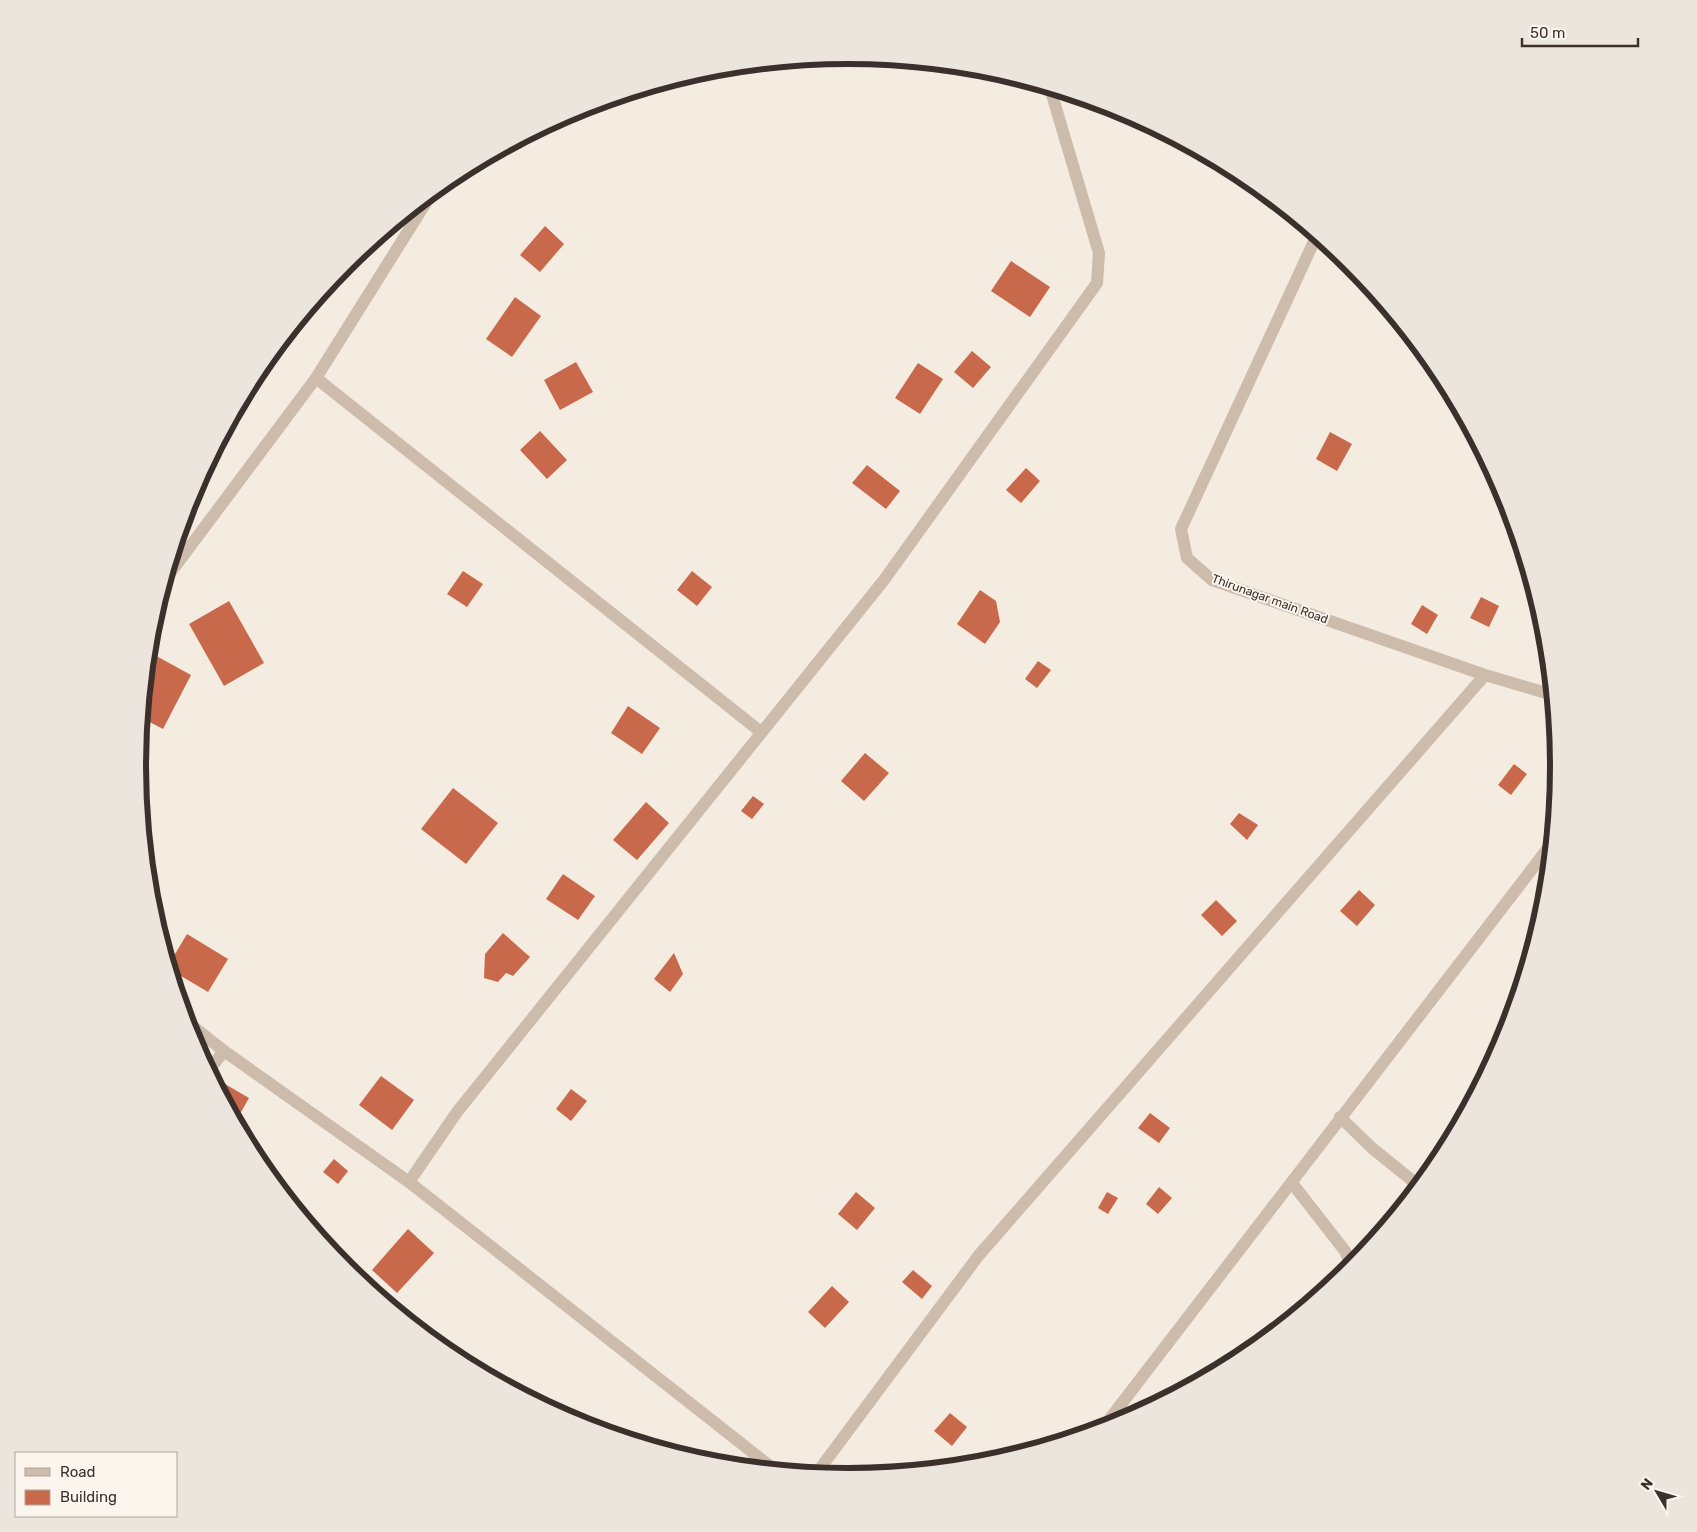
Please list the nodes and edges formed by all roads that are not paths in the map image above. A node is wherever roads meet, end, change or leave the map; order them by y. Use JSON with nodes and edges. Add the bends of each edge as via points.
{"nodes":[{"id":1,"x":1052,"y":94,"type":"edge"},
{"id":2,"x":423,"y":208,"type":"edge"},
{"id":3,"x":1314,"y":240,"type":"edge"},
{"id":4,"x":316,"y":378,"type":"junction"},
{"id":5,"x":175,"y":568,"type":"edge"},
{"id":6,"x":1486,"y":675,"type":"junction"},
{"id":7,"x":1547,"y":693,"type":"edge"},
{"id":8,"x":761,"y":732,"type":"junction"},
{"id":9,"x":1546,"y":851,"type":"edge"},
{"id":10,"x":198,"y":1030,"type":"edge"},
{"id":11,"x":224,"y":1050,"type":"junction"},
{"id":12,"x":213,"y":1064,"type":"edge"},
{"id":13,"x":1340,"y":1117,"type":"junction"},
{"id":14,"x":409,"y":1182,"type":"junction"},
{"id":15,"x":1414,"y":1182,"type":"edge"},
{"id":16,"x":1292,"y":1183,"type":"junction"},
{"id":17,"x":1348,"y":1259,"type":"edge"},
{"id":18,"x":1111,"y":1417,"type":"edge"},
{"id":19,"x":766,"y":1463,"type":"edge"},
{"id":20,"x":821,"y":1467,"type":"edge"}],
"edges":[{"from":1,"to":8,"type":"street","via":[[1100,253],[1097,283],[884,580]]},
{"from":2,"to":4,"type":"street"},
{"from":3,"to":6,"type":"street","name":"Thirunagar main Road","via":[[1181,529],[1187,558],[1212,580]]},
{"from":4,"to":5,"type":"street"},
{"from":4,"to":8,"type":"street"},
{"from":6,"to":7,"type":"street","name":"Thirunagar main Road"},
{"from":6,"to":20,"type":"street","via":[[979,1255]]},
{"from":8,"to":14,"type":"street","via":[[457,1112]]},
{"from":9,"to":13,"type":"street"},
{"from":10,"to":11,"type":"street"},
{"from":11,"to":12,"type":"street"},
{"from":11,"to":14,"type":"street"},
{"from":13,"to":15,"type":"street"},
{"from":13,"to":16,"type":"street"},
{"from":14,"to":19,"type":"street"},
{"from":16,"to":17,"type":"street"},
{"from":16,"to":18,"type":"street"}]}
